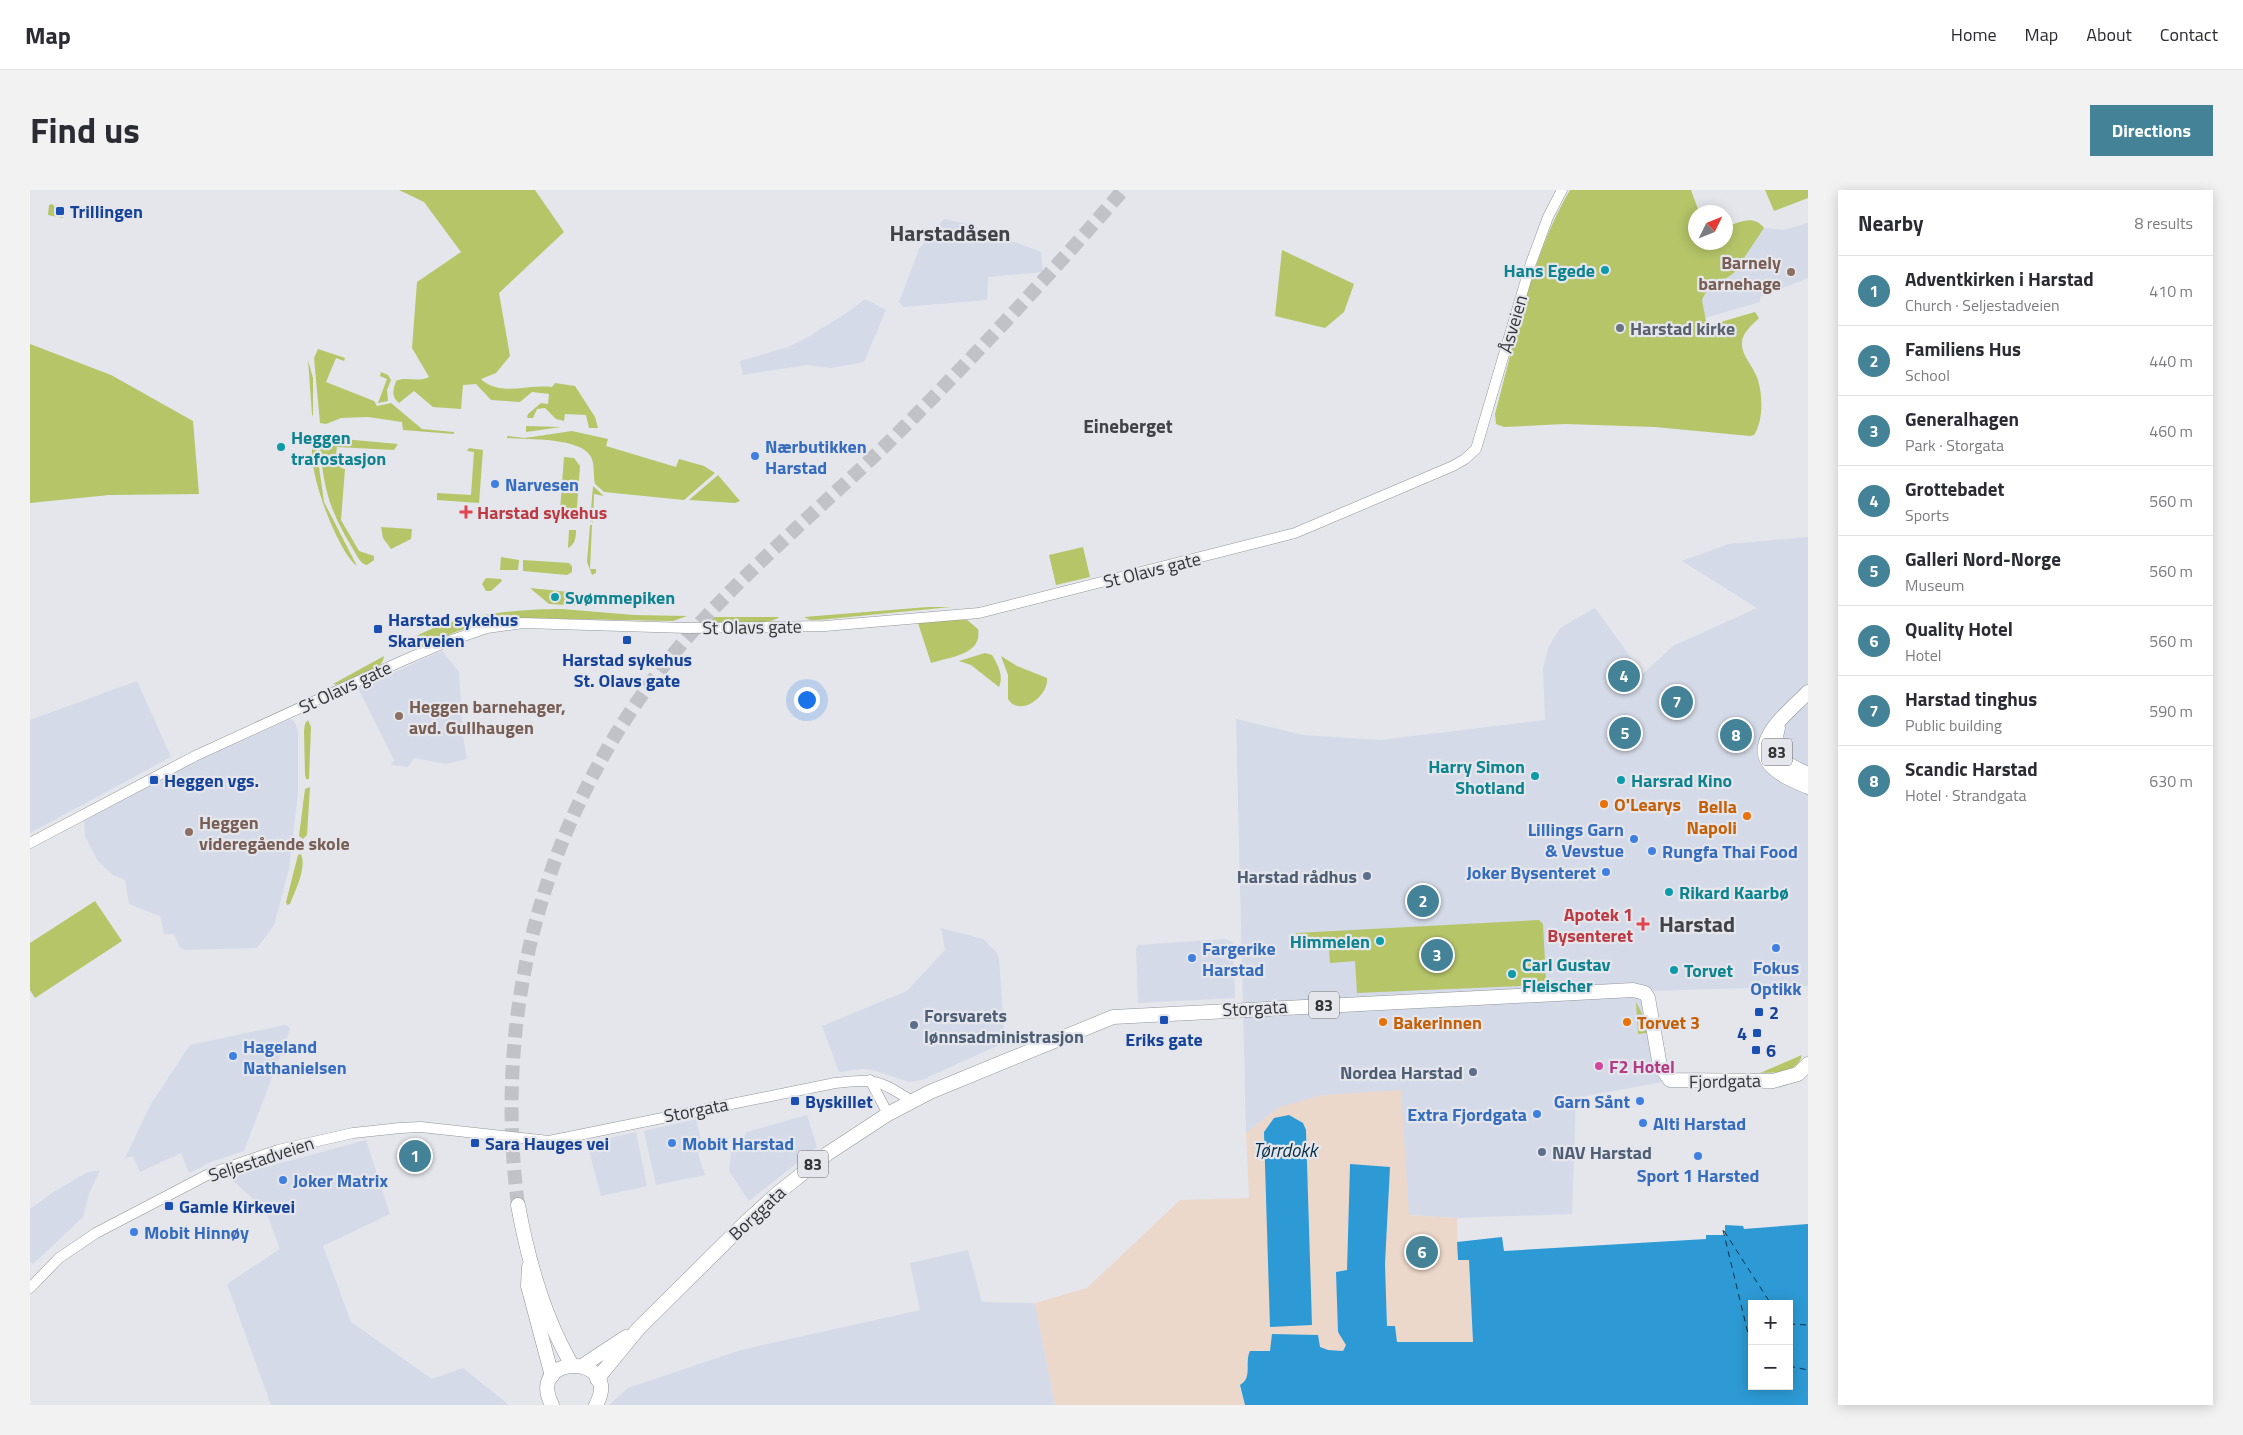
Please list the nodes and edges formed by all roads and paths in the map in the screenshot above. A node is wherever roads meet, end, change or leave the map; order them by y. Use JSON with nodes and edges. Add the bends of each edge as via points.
{"nodes":[{"id":1,"x":1562,"y":190,"type":"edge"},
{"id":2,"x":1482,"y":432,"type":"joint"},
{"id":3,"x":1808,"y":692,"type":"edge"},
{"id":4,"x":1786,"y":715,"type":"junction"},
{"id":5,"x":1808,"y":774,"type":"edge"},
{"id":6,"x":1808,"y":786,"type":"edge"},
{"id":7,"x":30,"y":843,"type":"edge"},
{"id":8,"x":1644,"y":993,"type":"joint"},
{"id":9,"x":1808,"y":1064,"type":"edge"},
{"id":10,"x":870,"y":1080,"type":"junction"},
{"id":11,"x":912,"y":1100,"type":"junction"},
{"id":12,"x":888,"y":1114,"type":"junction"},
{"id":13,"x":523,"y":1139,"type":"joint"},
{"id":14,"x":518,"y":1205,"type":"tunnel mouth"},
{"id":15,"x":529,"y":1263,"type":"junction"},
{"id":16,"x":30,"y":1288,"type":"edge"},
{"id":17,"x":639,"y":1328,"type":"junction"},
{"id":18,"x":577,"y":1365,"type":"junction"},
{"id":19,"x":552,"y":1376,"type":"junction"},
{"id":20,"x":597,"y":1379,"type":"junction"},
{"id":21,"x":548,"y":1401,"type":"edge"},
{"id":22,"x":596,"y":1405,"type":"edge"}],
"edges":[{"from":1,"to":2,"type":"street","name":"Åsveien","via":[[1548,217],[1526,279]]},
{"from":2,"to":7,"type":"street","name":"St Olavs gate","via":[[1476,449],[1465,459],[1319,524],[979,613],[825,626],[687,628],[523,623],[473,632],[195,756]]},
{"from":3,"to":4,"type":"highway","number":"83"},
{"from":4,"to":5,"type":"highway","number":"83","via":[[1774,745],[1788,765]]},
{"from":4,"to":6,"type":"highway","number":"83","via":[[1768,734],[1765,748],[1768,759],[1783,776]]},
{"from":8,"to":9,"type":"highway","name":"Fjordgata","number":"83","via":[[1650,1008],[1660,1066],[1670,1080],[1773,1080],[1798,1074]]},
{"from":8,"to":11,"type":"highway","name":"Storgata","number":"83","via":[[1623,990],[1127,1014],[1032,1048]]},
{"from":10,"to":11,"type":"street","name":"Storgata","via":[[883,1082]]},
{"from":10,"to":12,"type":"street"},
{"from":10,"to":13,"type":"street","name":"Storgata","via":[[835,1082],[560,1139]]},
{"from":11,"to":12,"type":"highway","name":"Storgata","number":"83"},
{"from":12,"to":17,"type":"highway","name":"Borggata","number":"83","via":[[827,1154],[778,1192]]},
{"from":13,"to":16,"type":"street","name":"Seljestadveien","via":[[444,1129],[400,1128],[353,1132],[278,1150],[210,1174],[96,1233],[59,1258]]},
{"from":14,"to":15,"type":"highway"},
{"from":15,"to":18,"type":"highway","via":[[561,1346]]},
{"from":15,"to":19,"type":"highway","via":[[528,1286]]},
{"from":17,"to":18,"type":"highway","name":"Borggata","number":"83"},
{"from":17,"to":20,"type":"highway","name":"Borggata","number":"83"},
{"from":18,"to":19,"type":"highway","number":"83","via":[[561,1368]]},
{"from":18,"to":20,"type":"highway","via":[[591,1371]]},
{"from":19,"to":21,"type":"highway"},
{"from":20,"to":22,"type":"highway","via":[[600,1391]]}]}
